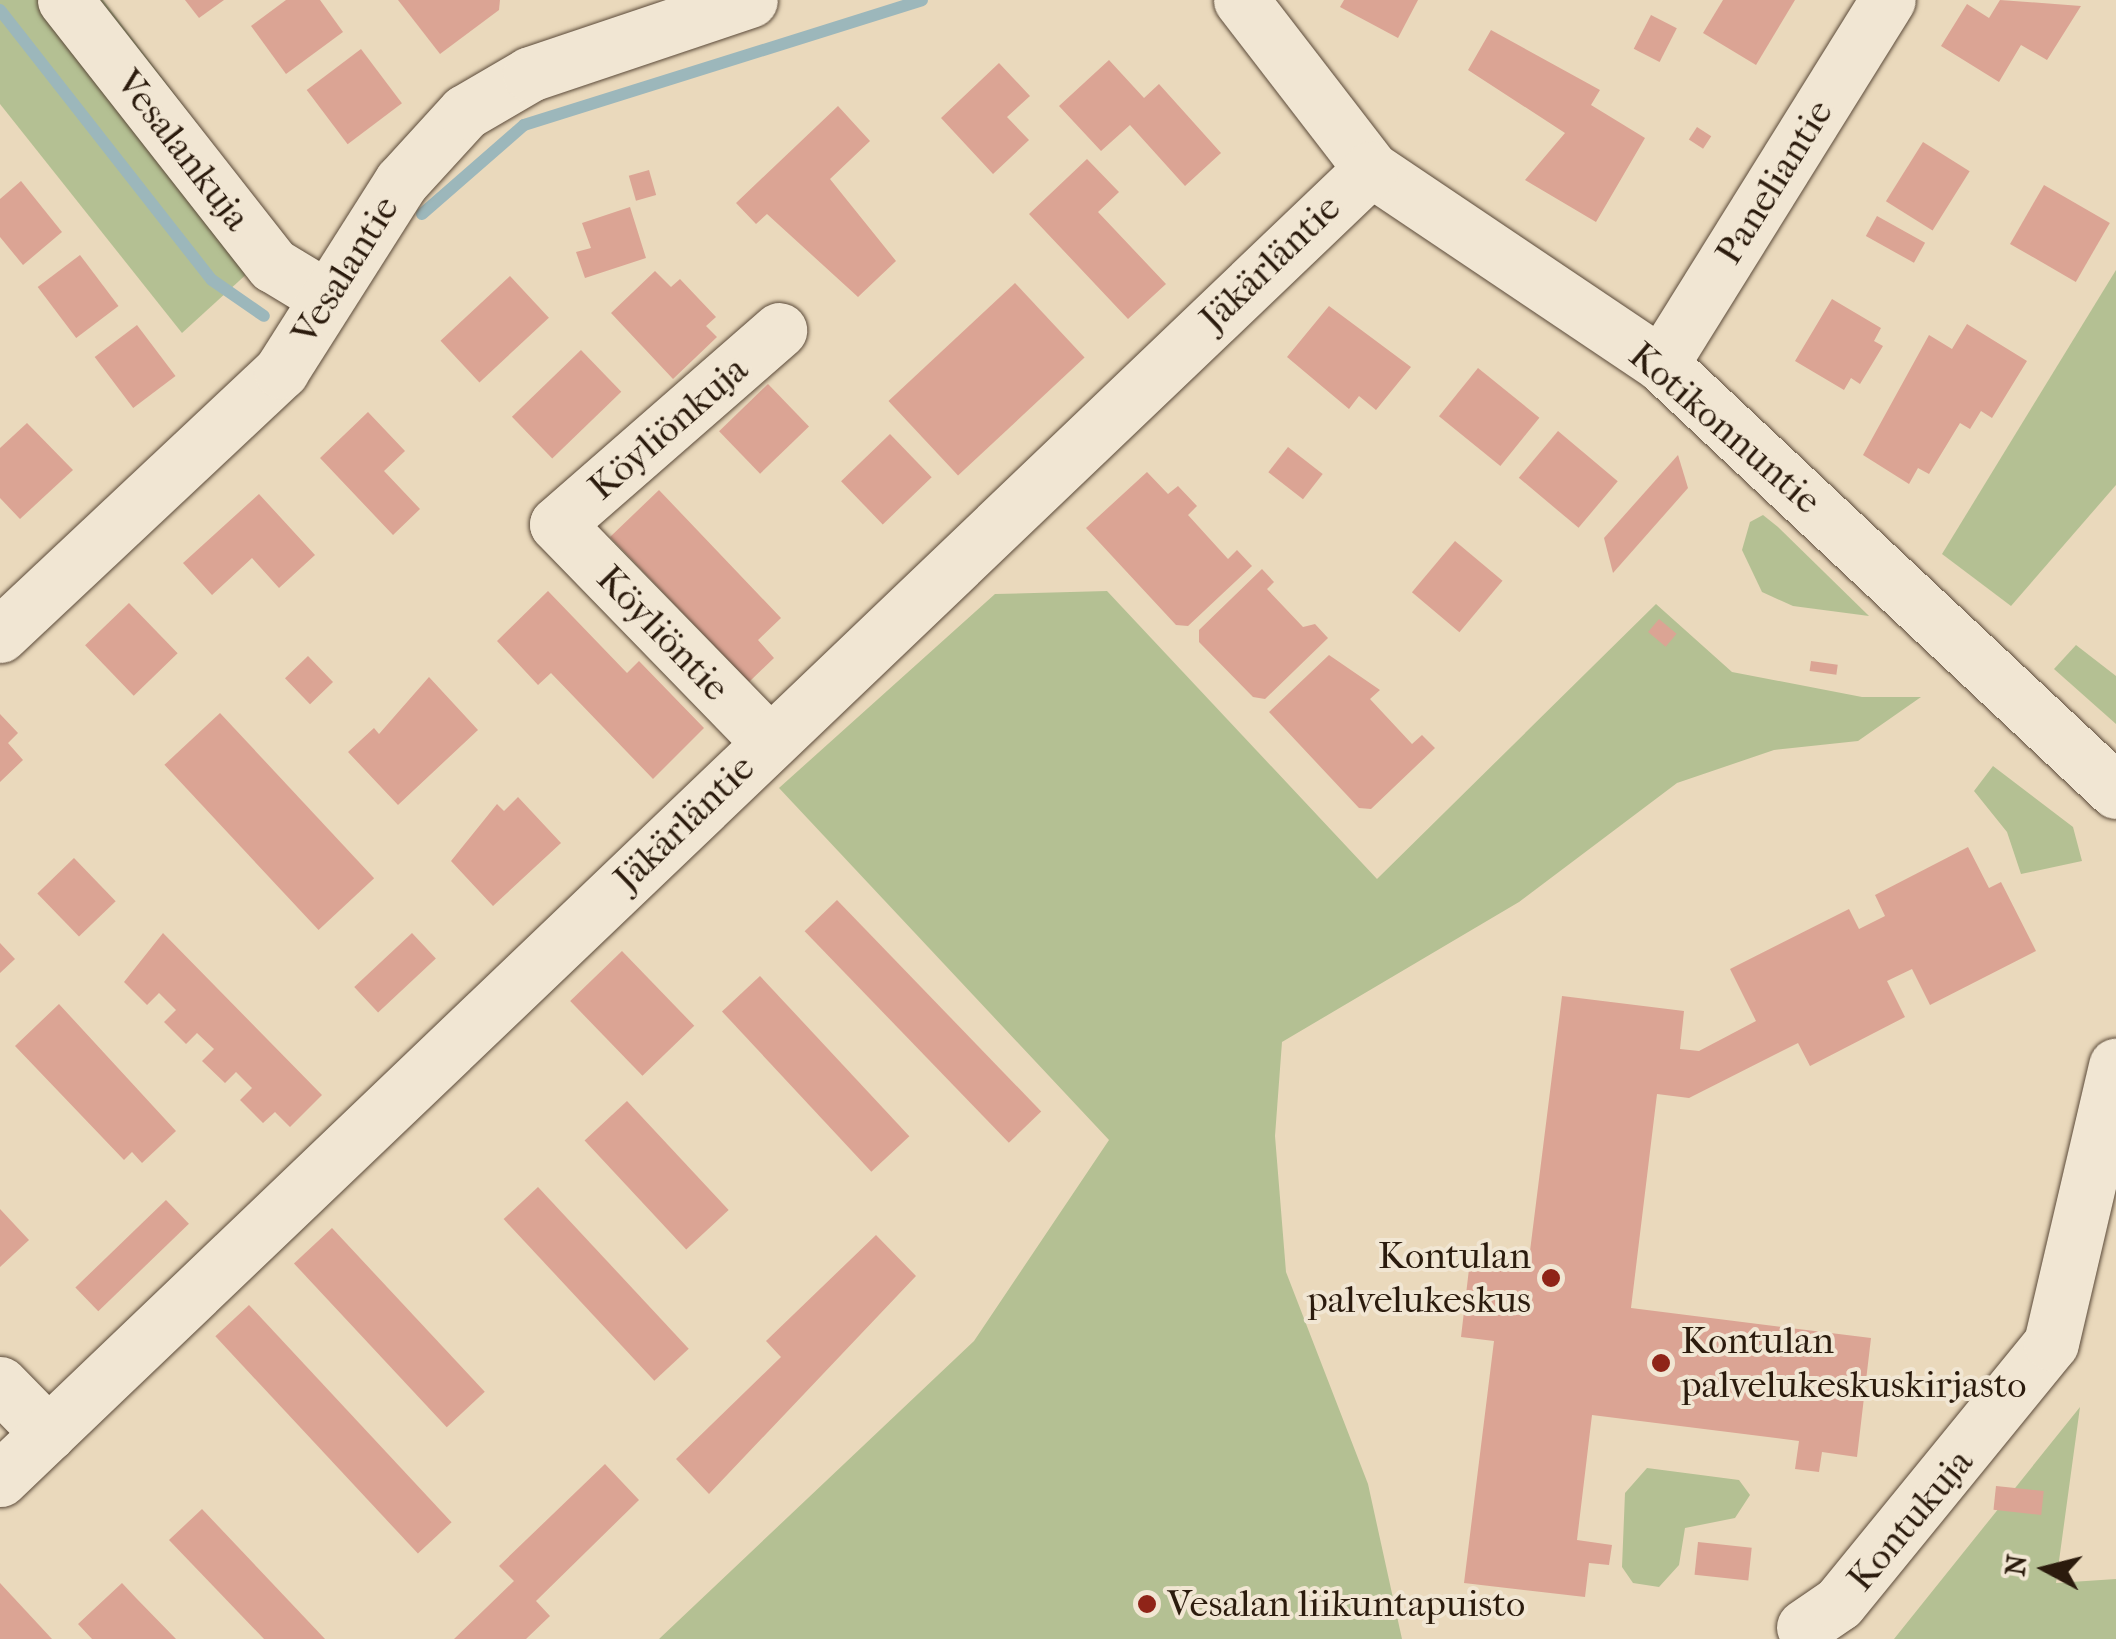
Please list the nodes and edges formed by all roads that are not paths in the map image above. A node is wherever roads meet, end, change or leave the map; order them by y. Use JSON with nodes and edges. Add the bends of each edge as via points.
{"nodes":[{"id":1,"x":65,"y":0,"type":"edge"},
{"id":2,"x":750,"y":0,"type":"edge"},
{"id":3,"x":1241,"y":0,"type":"edge"},
{"id":4,"x":1888,"y":0,"type":"edge"},
{"id":5,"x":1371,"y":170,"type":"junction"},
{"id":6,"x":311,"y":288,"type":"dead end"},
{"id":7,"x":779,"y":330,"type":"dead end"},
{"id":8,"x":1661,"y":364,"type":"junction"},
{"id":9,"x":557,"y":524,"type":"joint"},
{"id":10,"x":0,"y":635,"type":"edge"},
{"id":11,"x":769,"y":742,"type":"junction"},
{"id":12,"x":2116,"y":790,"type":"edge"},
{"id":13,"x":2116,"y":1065,"type":"edge"},
{"id":14,"x":0,"y":1384,"type":"edge"},
{"id":15,"x":48,"y":1433,"type":"junction"},
{"id":16,"x":0,"y":1479,"type":"edge"},
{"id":17,"x":1804,"y":1627,"type":"dead end"}],
"edges":[{"from":1,"to":6,"type":"street","name":"Vesalankuja","via":[[273,265]]},
{"from":2,"to":10,"type":"street","name":"Vesalantie","via":[[530,74],[464,112],[401,182],[281,371]]},
{"from":3,"to":5,"type":"street","name":"Kotikonnuntie"},
{"from":4,"to":8,"type":"street","name":"Paneliantie"},
{"from":5,"to":8,"type":"street","name":"Kotikonnuntie"},
{"from":5,"to":11,"type":"street","name":"Jäkärläntie"},
{"from":7,"to":9,"type":"street","name":"Köyliönkuja"},
{"from":8,"to":12,"type":"street","name":"Kotikonnuntie"},
{"from":9,"to":11,"type":"street","name":"Köyliöntie"},
{"from":11,"to":15,"type":"street","name":"Jäkärläntie"},
{"from":13,"to":17,"type":"street","name":"Kontukuja","via":[[2051,1343],[1839,1603]]},
{"from":14,"to":15,"type":"street"},
{"from":15,"to":16,"type":"street","name":"Jäkärläntie"}]}
